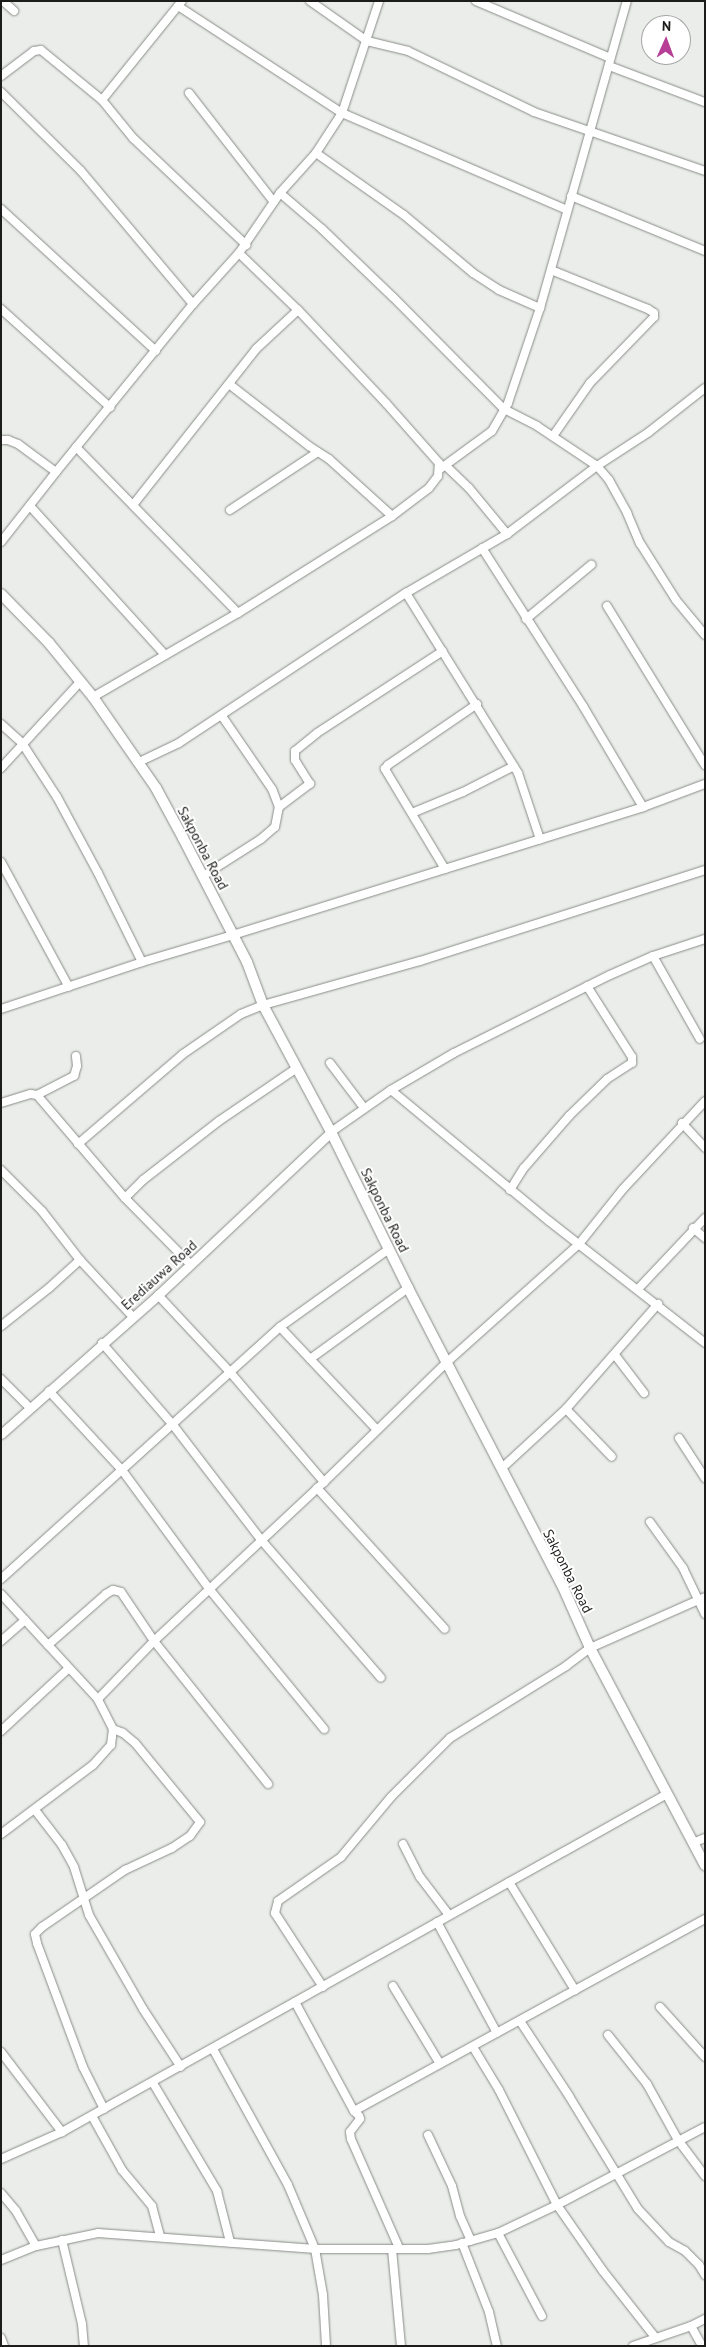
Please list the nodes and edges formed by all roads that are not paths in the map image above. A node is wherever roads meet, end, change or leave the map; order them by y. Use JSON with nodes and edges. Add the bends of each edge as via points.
{"nodes":[{"id":1,"x":3,"y":1,"type":"edge"},
{"id":2,"x":310,"y":1,"type":"edge"},
{"id":3,"x":379,"y":1,"type":"edge"},
{"id":4,"x":476,"y":1,"type":"edge"},
{"id":5,"x":627,"y":1,"type":"edge"},
{"id":6,"x":180,"y":4,"type":"edge"},
{"id":7,"x":14,"y":11,"type":"dead end"},
{"id":8,"x":367,"y":41,"type":"junction"},
{"id":9,"x":610,"y":62,"type":"junction"},
{"id":10,"x":1,"y":76,"type":"edge"},
{"id":11,"x":1,"y":92,"type":"edge"},
{"id":12,"x":189,"y":93,"type":"dead end"},
{"id":13,"x":102,"y":100,"type":"junction"},
{"id":14,"x":705,"y":102,"type":"edge"},
{"id":15,"x":342,"y":113,"type":"junction"},
{"id":16,"x":591,"y":131,"type":"junction"},
{"id":17,"x":316,"y":153,"type":"junction"},
{"id":18,"x":705,"y":171,"type":"edge"},
{"id":19,"x":280,"y":193,"type":"junction"},
{"id":20,"x":571,"y":196,"type":"junction"},
{"id":21,"x":274,"y":202,"type":"junction"},
{"id":22,"x":1,"y":209,"type":"edge"},
{"id":23,"x":567,"y":210,"type":"junction"},
{"id":24,"x":246,"y":244,"type":"junction"},
{"id":25,"x":705,"y":251,"type":"edge"},
{"id":26,"x":239,"y":253,"type":"junction"},
{"id":27,"x":551,"y":270,"type":"junction"},
{"id":28,"x":193,"y":304,"type":"junction"},
{"id":29,"x":540,"y":308,"type":"junction"},
{"id":30,"x":1,"y":309,"type":"edge"},
{"id":31,"x":298,"y":310,"type":"junction"},
{"id":32,"x":156,"y":351,"type":"junction"},
{"id":33,"x":229,"y":384,"type":"junction"},
{"id":34,"x":705,"y":388,"type":"edge"},
{"id":35,"x":110,"y":407,"type":"junction"},
{"id":36,"x":504,"y":409,"type":"junction"},
{"id":37,"x":554,"y":436,"type":"junction"},
{"id":38,"x":1,"y":440,"type":"edge"},
{"id":39,"x":309,"y":446,"type":"junction"},
{"id":40,"x":76,"y":447,"type":"junction"},
{"id":41,"x":318,"y":452,"type":"junction"},
{"id":42,"x":308,"y":458,"type":"junction"},
{"id":43,"x":597,"y":466,"type":"junction"},
{"id":44,"x":443,"y":468,"type":"junction"},
{"id":45,"x":56,"y":472,"type":"junction"},
{"id":46,"x":133,"y":505,"type":"junction"},
{"id":47,"x":30,"y":506,"type":"junction"},
{"id":48,"x":230,"y":510,"type":"dead end"},
{"id":49,"x":392,"y":516,"type":"junction"},
{"id":50,"x":507,"y":534,"type":"junction"},
{"id":51,"x":1,"y":542,"type":"edge"},
{"id":52,"x":482,"y":548,"type":"junction"},
{"id":53,"x":591,"y":565,"type":"dead end"},
{"id":54,"x":406,"y":593,"type":"junction"},
{"id":55,"x":1,"y":594,"type":"edge"},
{"id":56,"x":607,"y":606,"type":"dead end"},
{"id":57,"x":238,"y":613,"type":"junction"},
{"id":58,"x":526,"y":619,"type":"junction"},
{"id":59,"x":705,"y":635,"type":"edge"},
{"id":60,"x":443,"y":650,"type":"junction"},
{"id":61,"x":165,"y":654,"type":"junction"},
{"id":62,"x":81,"y":681,"type":"junction"},
{"id":63,"x":93,"y":697,"type":"junction"},
{"id":64,"x":477,"y":704,"type":"junction"},
{"id":65,"x":222,"y":716,"type":"junction"},
{"id":66,"x":1,"y":724,"type":"edge"},
{"id":67,"x":22,"y":743,"type":"junction"},
{"id":68,"x":139,"y":762,"type":"junction"},
{"id":69,"x":705,"y":765,"type":"edge"},
{"id":70,"x":514,"y":766,"type":"junction"},
{"id":71,"x":1,"y":768,"type":"edge"},
{"id":72,"x":705,"y":784,"type":"edge"},
{"id":73,"x":279,"y":807,"type":"junction"},
{"id":74,"x":642,"y":807,"type":"junction"},
{"id":75,"x":412,"y":813,"type":"junction"},
{"id":76,"x":540,"y":839,"type":"junction"},
{"id":77,"x":1,"y":862,"type":"edge"},
{"id":78,"x":445,"y":869,"type":"junction"},
{"id":79,"x":705,"y":870,"type":"edge"},
{"id":80,"x":203,"y":876,"type":"junction"},
{"id":81,"x":233,"y":935,"type":"junction"},
{"id":82,"x":705,"y":939,"type":"edge"},
{"id":83,"x":653,"y":956,"type":"junction"},
{"id":84,"x":142,"y":962,"type":"junction"},
{"id":85,"x":587,"y":986,"type":"junction"},
{"id":86,"x":69,"y":987,"type":"junction"},
{"id":87,"x":263,"y":1005,"type":"junction"},
{"id":88,"x":1,"y":1009,"type":"edge"},
{"id":89,"x":700,"y":1039,"type":"dead end"},
{"id":90,"x":76,"y":1056,"type":"dead end"},
{"id":91,"x":330,"y":1063,"type":"dead end"},
{"id":92,"x":298,"y":1068,"type":"junction"},
{"id":93,"x":391,"y":1090,"type":"junction"},
{"id":94,"x":37,"y":1094,"type":"junction"},
{"id":95,"x":705,"y":1101,"type":"edge"},
{"id":96,"x":1,"y":1103,"type":"edge"},
{"id":97,"x":364,"y":1108,"type":"junction"},
{"id":98,"x":682,"y":1123,"type":"junction"},
{"id":99,"x":331,"y":1132,"type":"junction"},
{"id":100,"x":78,"y":1144,"type":"junction"},
{"id":101,"x":705,"y":1148,"type":"edge"},
{"id":102,"x":1,"y":1170,"type":"edge"},
{"id":103,"x":510,"y":1190,"type":"junction"},
{"id":104,"x":125,"y":1198,"type":"junction"},
{"id":105,"x":705,"y":1218,"type":"edge"},
{"id":106,"x":694,"y":1228,"type":"junction"},
{"id":107,"x":705,"y":1238,"type":"edge"},
{"id":108,"x":579,"y":1244,"type":"junction"},
{"id":109,"x":389,"y":1249,"type":"junction"},
{"id":110,"x":80,"y":1260,"type":"junction"},
{"id":111,"x":191,"y":1265,"type":"junction"},
{"id":112,"x":408,"y":1288,"type":"junction"},
{"id":113,"x":638,"y":1289,"type":"junction"},
{"id":114,"x":158,"y":1295,"type":"junction"},
{"id":115,"x":658,"y":1304,"type":"junction"},
{"id":116,"x":133,"y":1317,"type":"junction"},
{"id":117,"x":1,"y":1326,"type":"edge"},
{"id":118,"x":280,"y":1327,"type":"junction"},
{"id":119,"x":704,"y":1341,"type":"edge"},
{"id":120,"x":102,"y":1343,"type":"junction"},
{"id":121,"x":615,"y":1355,"type":"junction"},
{"id":122,"x":310,"y":1359,"type":"junction"},
{"id":123,"x":447,"y":1362,"type":"junction"},
{"id":124,"x":230,"y":1372,"type":"junction"},
{"id":125,"x":1,"y":1379,"type":"edge"},
{"id":126,"x":49,"y":1391,"type":"junction"},
{"id":127,"x":644,"y":1393,"type":"dead end"},
{"id":128,"x":30,"y":1408,"type":"junction"},
{"id":129,"x":566,"y":1408,"type":"junction"},
{"id":130,"x":173,"y":1425,"type":"junction"},
{"id":131,"x":377,"y":1430,"type":"junction"},
{"id":132,"x":1,"y":1434,"type":"edge"},
{"id":133,"x":679,"y":1438,"type":"dead end"},
{"id":134,"x":612,"y":1457,"type":"dead end"},
{"id":135,"x":502,"y":1468,"type":"junction"},
{"id":136,"x":122,"y":1470,"type":"junction"},
{"id":137,"x":705,"y":1478,"type":"edge"},
{"id":138,"x":324,"y":1482,"type":"junction"},
{"id":139,"x":317,"y":1488,"type":"junction"},
{"id":140,"x":650,"y":1522,"type":"dead end"},
{"id":141,"x":262,"y":1540,"type":"junction"},
{"id":142,"x":1,"y":1579,"type":"edge"},
{"id":143,"x":210,"y":1590,"type":"junction"},
{"id":144,"x":1,"y":1594,"type":"edge"},
{"id":145,"x":701,"y":1599,"type":"edge"},
{"id":146,"x":705,"y":1614,"type":"edge"},
{"id":147,"x":25,"y":1620,"type":"junction"},
{"id":148,"x":445,"y":1630,"type":"dead end"},
{"id":149,"x":1,"y":1641,"type":"edge"},
{"id":150,"x":154,"y":1641,"type":"junction"},
{"id":151,"x":48,"y":1645,"type":"junction"},
{"id":152,"x":590,"y":1648,"type":"junction"},
{"id":153,"x":68,"y":1669,"type":"junction"},
{"id":154,"x":381,"y":1678,"type":"dead end"},
{"id":155,"x":98,"y":1699,"type":"junction"},
{"id":156,"x":113,"y":1729,"type":"junction"},
{"id":157,"x":324,"y":1730,"type":"dead end"},
{"id":158,"x":1,"y":1731,"type":"edge"},
{"id":159,"x":268,"y":1784,"type":"dead end"},
{"id":160,"x":667,"y":1794,"type":"junction"},
{"id":161,"x":35,"y":1810,"type":"junction"},
{"id":162,"x":1,"y":1834,"type":"edge"},
{"id":163,"x":705,"y":1838,"type":"edge"},
{"id":164,"x":693,"y":1843,"type":"junction"},
{"id":165,"x":403,"y":1844,"type":"dead end"},
{"id":166,"x":705,"y":1865,"type":"edge"},
{"id":167,"x":509,"y":1882,"type":"junction"},
{"id":168,"x":84,"y":1898,"type":"junction"},
{"id":169,"x":449,"y":1915,"type":"junction"},
{"id":170,"x":705,"y":1919,"type":"edge"},
{"id":171,"x":436,"y":1922,"type":"junction"},
{"id":172,"x":393,"y":1986,"type":"dead end"},
{"id":173,"x":323,"y":1987,"type":"junction"},
{"id":174,"x":575,"y":1990,"type":"junction"},
{"id":175,"x":295,"y":2002,"type":"junction"},
{"id":176,"x":660,"y":2007,"type":"dead end"},
{"id":177,"x":520,"y":2021,"type":"junction"},
{"id":178,"x":498,"y":2033,"type":"junction"},
{"id":179,"x":608,"y":2035,"type":"dead end"},
{"id":180,"x":473,"y":2047,"type":"junction"},
{"id":181,"x":214,"y":2049,"type":"junction"},
{"id":182,"x":1,"y":2052,"type":"edge"},
{"id":183,"x":705,"y":2057,"type":"edge"},
{"id":184,"x":440,"y":2064,"type":"junction"},
{"id":185,"x":181,"y":2067,"type":"junction"},
{"id":186,"x":153,"y":2083,"type":"junction"},
{"id":187,"x":104,"y":2109,"type":"junction"},
{"id":188,"x":354,"y":2111,"type":"junction"},
{"id":189,"x":92,"y":2116,"type":"junction"},
{"id":190,"x":705,"y":2127,"type":"edge"},
{"id":191,"x":62,"y":2132,"type":"junction"},
{"id":192,"x":428,"y":2135,"type":"dead end"},
{"id":193,"x":678,"y":2140,"type":"junction"},
{"id":194,"x":1,"y":2159,"type":"edge"},
{"id":195,"x":616,"y":2172,"type":"junction"},
{"id":196,"x":705,"y":2176,"type":"edge"},
{"id":197,"x":1,"y":2194,"type":"edge"},
{"id":198,"x":557,"y":2205,"type":"junction"},
{"id":199,"x":498,"y":2232,"type":"junction"},
{"id":200,"x":160,"y":2236,"type":"junction"},
{"id":201,"x":62,"y":2240,"type":"junction"},
{"id":202,"x":471,"y":2241,"type":"junction"},
{"id":203,"x":230,"y":2242,"type":"junction"},
{"id":204,"x":462,"y":2244,"type":"junction"},
{"id":205,"x":36,"y":2246,"type":"junction"},
{"id":206,"x":395,"y":2248,"type":"junction"},
{"id":207,"x":315,"y":2249,"type":"junction"},
{"id":208,"x":1,"y":2260,"type":"edge"},
{"id":209,"x":705,"y":2275,"type":"edge"},
{"id":210,"x":542,"y":2316,"type":"dead end"},
{"id":211,"x":705,"y":2319,"type":"edge"},
{"id":212,"x":691,"y":2326,"type":"junction"},
{"id":213,"x":655,"y":2337,"type":"junction"},
{"id":214,"x":1,"y":2338,"type":"edge"},
{"id":215,"x":4,"y":2346,"type":"edge"},
{"id":216,"x":84,"y":2346,"type":"edge"},
{"id":217,"x":326,"y":2346,"type":"edge"},
{"id":218,"x":401,"y":2346,"type":"edge"},
{"id":219,"x":497,"y":2346,"type":"edge"},
{"id":220,"x":633,"y":2346,"type":"edge"},
{"id":221,"x":702,"y":2346,"type":"edge"}],
"edges":[{"from":1,"to":7,"type":"street"},
{"from":2,"to":8,"type":"street"},
{"from":3,"to":8,"type":"street"},
{"from":4,"to":9,"type":"street"},
{"from":5,"to":9,"type":"street"},
{"from":6,"to":13,"type":"street"},
{"from":6,"to":15,"type":"street"},
{"from":8,"to":15,"type":"street"},
{"from":8,"to":16,"type":"street","via":[[408,51],[534,112]]},
{"from":9,"to":14,"type":"street"},
{"from":9,"to":16,"type":"street"},
{"from":10,"to":13,"type":"street","via":[[34,51],[41,50]]},
{"from":11,"to":28,"type":"street","via":[[81,171]]},
{"from":12,"to":21,"type":"street"},
{"from":13,"to":24,"type":"street","via":[[133,138]]},
{"from":15,"to":17,"type":"street"},
{"from":15,"to":23,"type":"street"},
{"from":16,"to":18,"type":"street"},
{"from":16,"to":20,"type":"street"},
{"from":17,"to":19,"type":"street"},
{"from":17,"to":29,"type":"street","via":[[404,215],[474,273],[499,290]]},
{"from":19,"to":21,"type":"street"},
{"from":19,"to":36,"type":"street","via":[[393,297]]},
{"from":20,"to":23,"type":"street"},
{"from":20,"to":25,"type":"street"},
{"from":21,"to":24,"type":"street"},
{"from":22,"to":32,"type":"street"},
{"from":23,"to":27,"type":"street"},
{"from":24,"to":26,"type":"street"},
{"from":26,"to":28,"type":"street"},
{"from":26,"to":31,"type":"street"},
{"from":27,"to":29,"type":"street"},
{"from":27,"to":37,"type":"street","via":[[654,313],[654,317],[590,383]]},
{"from":28,"to":32,"type":"street"},
{"from":29,"to":36,"type":"street"},
{"from":30,"to":35,"type":"street"},
{"from":31,"to":33,"type":"street","via":[[256,349]]},
{"from":31,"to":44,"type":"street"},
{"from":32,"to":35,"type":"street"},
{"from":33,"to":39,"type":"street"},
{"from":33,"to":46,"type":"street"},
{"from":34,"to":43,"type":"street","via":[[649,432]]},
{"from":35,"to":40,"type":"street"},
{"from":36,"to":37,"type":"street"},
{"from":36,"to":44,"type":"street","via":[[492,431]]},
{"from":37,"to":43,"type":"street"},
{"from":38,"to":45,"type":"street","via":[[18,444]]},
{"from":39,"to":41,"type":"street"},
{"from":39,"to":42,"type":"street"},
{"from":40,"to":45,"type":"street"},
{"from":40,"to":46,"type":"street"},
{"from":41,"to":42,"type":"street"},
{"from":41,"to":49,"type":"street","via":[[330,459]]},
{"from":42,"to":48,"type":"street"},
{"from":43,"to":50,"type":"street"},
{"from":43,"to":59,"type":"street","via":[[628,512],[640,544],[676,600]]},
{"from":44,"to":49,"type":"street","via":[[429,488]]},
{"from":44,"to":50,"type":"street","via":[[469,488]]},
{"from":45,"to":47,"type":"street"},
{"from":46,"to":57,"type":"street"},
{"from":47,"to":51,"type":"street"},
{"from":47,"to":61,"type":"street"},
{"from":49,"to":57,"type":"street"},
{"from":50,"to":52,"type":"street"},
{"from":52,"to":54,"type":"street"},
{"from":52,"to":58,"type":"street"},
{"from":53,"to":58,"type":"street"},
{"from":54,"to":60,"type":"street"},
{"from":54,"to":65,"type":"street"},
{"from":55,"to":62,"type":"main road","name":"Sakponba Road"},
{"from":56,"to":69,"type":"street"},
{"from":57,"to":61,"type":"street"},
{"from":58,"to":74,"type":"street","via":[[583,706]]},
{"from":60,"to":64,"type":"street"},
{"from":60,"to":73,"type":"street","via":[[295,751],[295,760],[310,784]]},
{"from":61,"to":63,"type":"street"},
{"from":62,"to":63,"type":"main road","name":"Sakponba Road"},
{"from":62,"to":67,"type":"street"},
{"from":63,"to":68,"type":"main road","name":"Sakponba Road"},
{"from":64,"to":70,"type":"street"},
{"from":64,"to":75,"type":"street","via":[[385,770]]},
{"from":65,"to":68,"type":"street","via":[[179,743]]},
{"from":65,"to":73,"type":"street","via":[[272,789]]},
{"from":66,"to":67,"type":"street"},
{"from":67,"to":71,"type":"street"},
{"from":67,"to":84,"type":"street","via":[[57,797]]},
{"from":68,"to":80,"type":"main road","name":"Sakponba Road"},
{"from":70,"to":75,"type":"street"},
{"from":70,"to":76,"type":"street"},
{"from":72,"to":74,"type":"street"},
{"from":73,"to":80,"type":"street","via":[[275,827]]},
{"from":74,"to":76,"type":"street"},
{"from":75,"to":78,"type":"street"},
{"from":76,"to":78,"type":"street"},
{"from":77,"to":86,"type":"street"},
{"from":78,"to":81,"type":"street"},
{"from":79,"to":87,"type":"street","via":[[420,961]]},
{"from":80,"to":81,"type":"main road","name":"Sakponba Road"},
{"from":81,"to":84,"type":"street"},
{"from":81,"to":87,"type":"main road","name":"Sakponba Road"},
{"from":82,"to":83,"type":"street"},
{"from":83,"to":85,"type":"street"},
{"from":83,"to":89,"type":"street"},
{"from":84,"to":86,"type":"street"},
{"from":85,"to":93,"type":"street","via":[[454,1053]]},
{"from":85,"to":103,"type":"street","via":[[632,1057],[632,1063],[607,1079],[569,1116],[524,1168]]},
{"from":86,"to":88,"type":"street"},
{"from":87,"to":92,"type":"main road","name":"Sakponba Road"},
{"from":87,"to":100,"type":"street","via":[[242,1014],[183,1054]]},
{"from":90,"to":94,"type":"street","via":[[74,1076]]},
{"from":91,"to":97,"type":"street"},
{"from":92,"to":99,"type":"main road","name":"Sakponba Road"},
{"from":92,"to":104,"type":"street","via":[[219,1121],[143,1180]]},
{"from":93,"to":97,"type":"street"},
{"from":93,"to":103,"type":"street"},
{"from":94,"to":96,"type":"street"},
{"from":94,"to":100,"type":"street"},
{"from":95,"to":98,"type":"street"},
{"from":97,"to":99,"type":"street"},
{"from":98,"to":101,"type":"street"},
{"from":98,"to":108,"type":"street"},
{"from":99,"to":109,"type":"main road","name":"Sakponba Road"},
{"from":99,"to":111,"type":"street","name":"Erediauwa Road"},
{"from":100,"to":104,"type":"street"},
{"from":102,"to":110,"type":"street","via":[[42,1211]]},
{"from":103,"to":108,"type":"street"},
{"from":104,"to":111,"type":"street"},
{"from":105,"to":106,"type":"street"},
{"from":106,"to":107,"type":"street"},
{"from":106,"to":113,"type":"street"},
{"from":108,"to":113,"type":"street"},
{"from":108,"to":123,"type":"street"},
{"from":109,"to":112,"type":"main road","name":"Sakponba Road"},
{"from":109,"to":118,"type":"street"},
{"from":110,"to":116,"type":"street"},
{"from":110,"to":117,"type":"street"},
{"from":111,"to":114,"type":"street","name":"Erediauwa Road"},
{"from":112,"to":122,"type":"street"},
{"from":112,"to":123,"type":"main road","name":"Sakponba Road"},
{"from":113,"to":115,"type":"street"},
{"from":114,"to":116,"type":"street","name":"Erediauwa Road"},
{"from":114,"to":124,"type":"street"},
{"from":115,"to":119,"type":"street"},
{"from":115,"to":121,"type":"street"},
{"from":116,"to":120,"type":"street","name":"Erediauwa Road"},
{"from":118,"to":122,"type":"street"},
{"from":118,"to":124,"type":"street"},
{"from":120,"to":126,"type":"street","name":"Erediauwa Road"},
{"from":120,"to":130,"type":"street"},
{"from":121,"to":127,"type":"street"},
{"from":121,"to":129,"type":"street"},
{"from":122,"to":131,"type":"street"},
{"from":123,"to":131,"type":"street"},
{"from":123,"to":135,"type":"main road","name":"Sakponba Road"},
{"from":124,"to":130,"type":"street"},
{"from":124,"to":138,"type":"street"},
{"from":125,"to":128,"type":"street"},
{"from":126,"to":128,"type":"street","name":"Erediauwa Road"},
{"from":126,"to":136,"type":"street"},
{"from":128,"to":132,"type":"street","name":"Erediauwa Road"},
{"from":129,"to":134,"type":"street"},
{"from":129,"to":135,"type":"street"},
{"from":130,"to":136,"type":"street"},
{"from":130,"to":141,"type":"street"},
{"from":131,"to":138,"type":"street"},
{"from":133,"to":137,"type":"street"},
{"from":135,"to":152,"type":"main road","name":"Sakponba Road"},
{"from":136,"to":142,"type":"street"},
{"from":136,"to":143,"type":"street"},
{"from":138,"to":139,"type":"street"},
{"from":139,"to":141,"type":"street"},
{"from":139,"to":148,"type":"street"},
{"from":140,"to":145,"type":"street"},
{"from":141,"to":143,"type":"street"},
{"from":141,"to":154,"type":"street"},
{"from":143,"to":150,"type":"street"},
{"from":143,"to":157,"type":"street"},
{"from":144,"to":147,"type":"street"},
{"from":145,"to":146,"type":"street"},
{"from":145,"to":152,"type":"street"},
{"from":147,"to":149,"type":"street"},
{"from":147,"to":151,"type":"street"},
{"from":150,"to":151,"type":"street","via":[[121,1592],[113,1590]]},
{"from":150,"to":155,"type":"street"},
{"from":150,"to":159,"type":"street"},
{"from":151,"to":153,"type":"street"},
{"from":152,"to":160,"type":"main road","name":"Sakponba Road"},
{"from":152,"to":173,"type":"street","via":[[450,1738],[391,1797],[341,1857],[278,1901],[275,1913]]},
{"from":153,"to":155,"type":"street"},
{"from":153,"to":158,"type":"street"},
{"from":155,"to":156,"type":"street"},
{"from":156,"to":161,"type":"street","via":[[111,1745],[93,1765]]},
{"from":156,"to":168,"type":"street","via":[[136,1743],[200,1822],[184,1840],[125,1870]]},
{"from":160,"to":164,"type":"main road","name":"Sakponba Road"},
{"from":160,"to":167,"type":"street"},
{"from":161,"to":162,"type":"street"},
{"from":161,"to":168,"type":"street","via":[[62,1845],[74,1867]]},
{"from":163,"to":164,"type":"street"},
{"from":164,"to":166,"type":"main road","name":"Sakponba Road"},
{"from":165,"to":169,"type":"street","via":[[420,1877]]},
{"from":167,"to":169,"type":"street"},
{"from":167,"to":174,"type":"street"},
{"from":168,"to":185,"type":"street","via":[[89,1915],[142,2009]]},
{"from":168,"to":187,"type":"street","via":[[42,1927],[36,1938],[83,2067]]},
{"from":169,"to":171,"type":"street"},
{"from":170,"to":174,"type":"street"},
{"from":171,"to":173,"type":"street"},
{"from":171,"to":178,"type":"street"},
{"from":172,"to":184,"type":"street"},
{"from":173,"to":175,"type":"street"},
{"from":174,"to":177,"type":"street"},
{"from":175,"to":181,"type":"street"},
{"from":175,"to":188,"type":"street"},
{"from":176,"to":183,"type":"street"},
{"from":177,"to":178,"type":"street"},
{"from":177,"to":195,"type":"street"},
{"from":178,"to":180,"type":"street"},
{"from":179,"to":193,"type":"street","via":[[647,2084]]},
{"from":180,"to":184,"type":"street"},
{"from":180,"to":198,"type":"street","via":[[499,2090]]},
{"from":181,"to":185,"type":"street"},
{"from":181,"to":207,"type":"street","via":[[288,2185]]},
{"from":182,"to":191,"type":"street"},
{"from":184,"to":188,"type":"street"},
{"from":185,"to":186,"type":"street"},
{"from":186,"to":187,"type":"street"},
{"from":186,"to":203,"type":"street","via":[[217,2191]]},
{"from":187,"to":189,"type":"street"},
{"from":188,"to":206,"type":"street","via":[[360,2119],[350,2132],[351,2139]]},
{"from":189,"to":191,"type":"street"},
{"from":189,"to":200,"type":"street","via":[[122,2170],[152,2206]]},
{"from":190,"to":193,"type":"street"},
{"from":191,"to":194,"type":"street"},
{"from":192,"to":202,"type":"street","via":[[452,2186]]},
{"from":193,"to":195,"type":"street"},
{"from":193,"to":196,"type":"street"},
{"from":195,"to":198,"type":"street"},
{"from":195,"to":209,"type":"street","via":[[638,2209],[669,2242],[685,2251]]},
{"from":197,"to":205,"type":"street","via":[[16,2211]]},
{"from":198,"to":199,"type":"street"},
{"from":198,"to":213,"type":"street"},
{"from":199,"to":202,"type":"street"},
{"from":199,"to":210,"type":"street"},
{"from":200,"to":201,"type":"street","via":[[98,2233]]},
{"from":200,"to":203,"type":"street"},
{"from":201,"to":205,"type":"street"},
{"from":201,"to":216,"type":"street","via":[[82,2324]]},
{"from":202,"to":204,"type":"street"},
{"from":203,"to":207,"type":"street"},
{"from":204,"to":206,"type":"street","via":[[428,2249]]},
{"from":204,"to":219,"type":"street","via":[[489,2312]]},
{"from":205,"to":208,"type":"street"},
{"from":206,"to":207,"type":"street"},
{"from":206,"to":218,"type":"street"},
{"from":207,"to":217,"type":"street","via":[[323,2295]]},
{"from":211,"to":212,"type":"street"},
{"from":212,"to":213,"type":"street"},
{"from":212,"to":221,"type":"street"},
{"from":213,"to":220,"type":"street"},
{"from":214,"to":215,"type":"street"}]}
